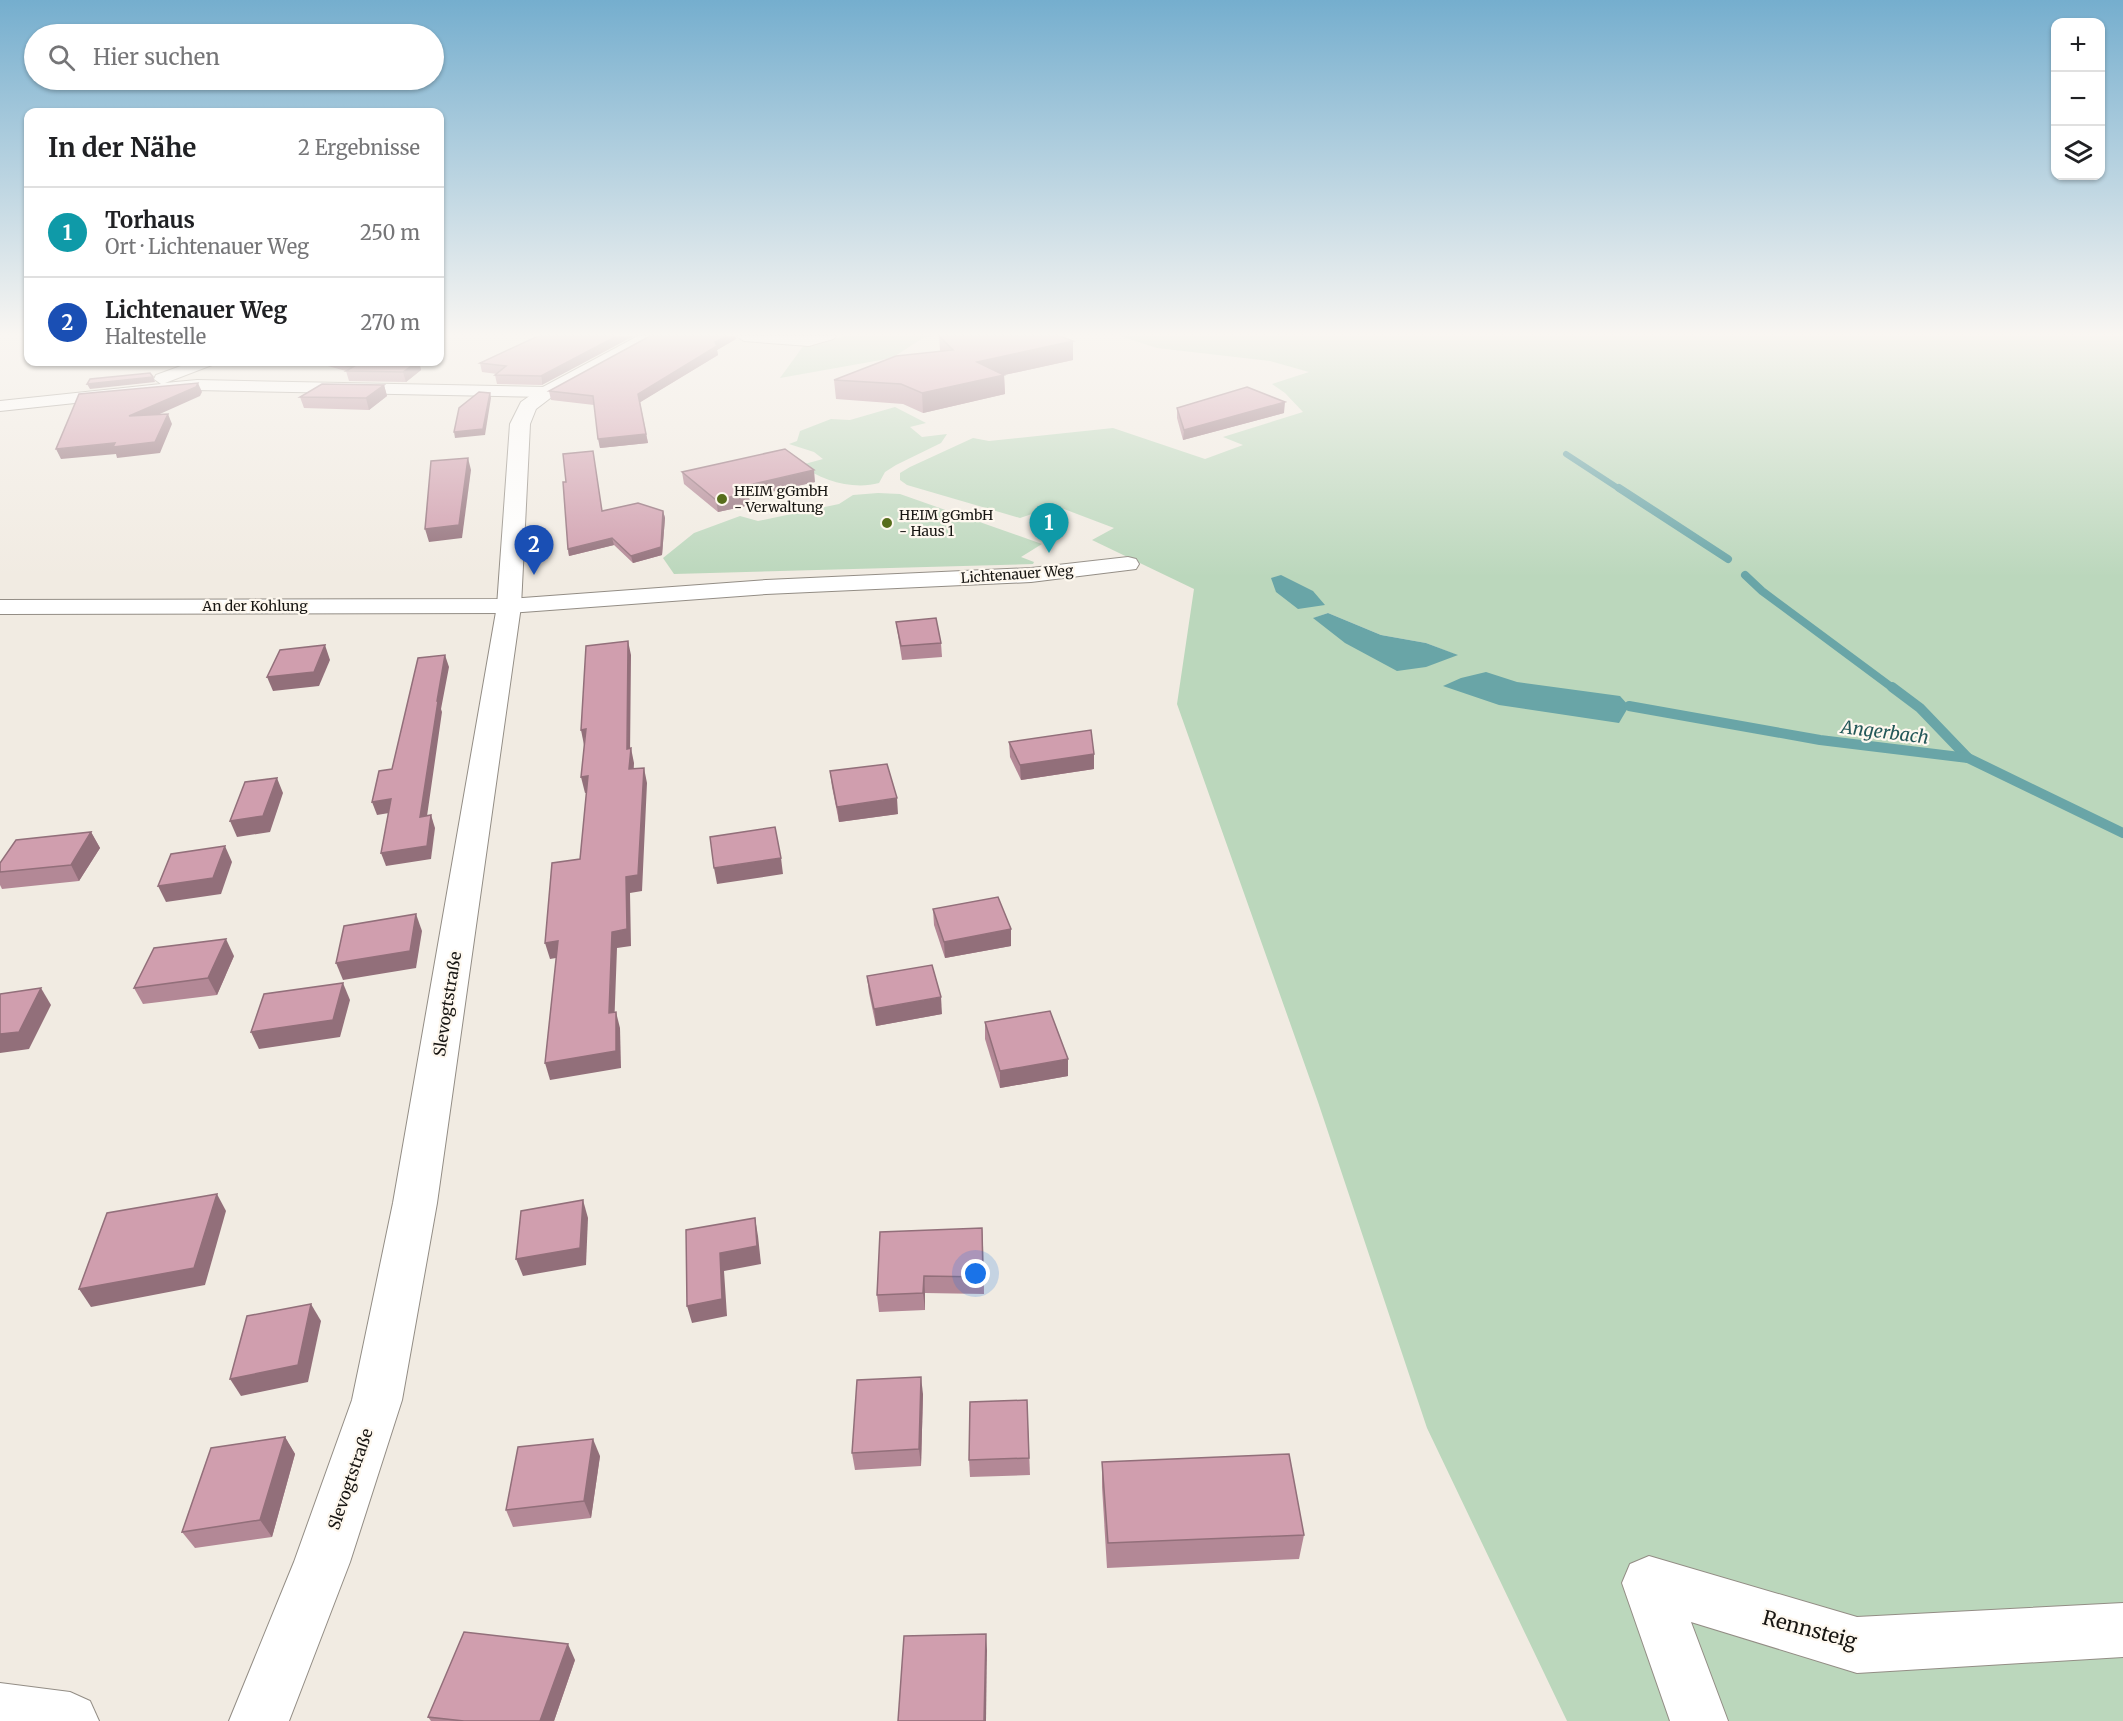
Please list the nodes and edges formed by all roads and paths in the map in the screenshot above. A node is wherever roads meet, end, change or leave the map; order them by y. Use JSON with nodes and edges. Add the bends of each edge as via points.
{"nodes":[{"id":1,"x":523,"y":416,"type":"edge"},
{"id":2,"x":1128,"y":564,"type":"dead end"},
{"id":3,"x":509,"y":606,"type":"junction"},
{"id":4,"x":0,"y":607,"type":"edge"},
{"id":5,"x":2123,"y":1629,"type":"edge"},
{"id":6,"x":0,"y":1712,"type":"edge"},
{"id":7,"x":70,"y":1721,"type":"edge"},
{"id":8,"x":260,"y":1721,"type":"edge"},
{"id":9,"x":1699,"y":1721,"type":"edge"}],
"edges":[{"from":1,"to":3,"type":"street","name":"Slevogtstraße"},
{"from":2,"to":3,"type":"street","name":"Lichtenauer Weg","via":[[1031,575],[766,587]]},
{"from":3,"to":4,"type":"street","name":"An der Kohlung"},
{"from":3,"to":8,"type":"street","name":"Slevogtstraße","via":[[415,1203],[377,1400],[322,1562]]},
{"from":5,"to":9,"type":"street","name":"Rennsteig","via":[[1857,1645],[1649,1583]]},
{"from":6,"to":7,"type":"street"}]}
